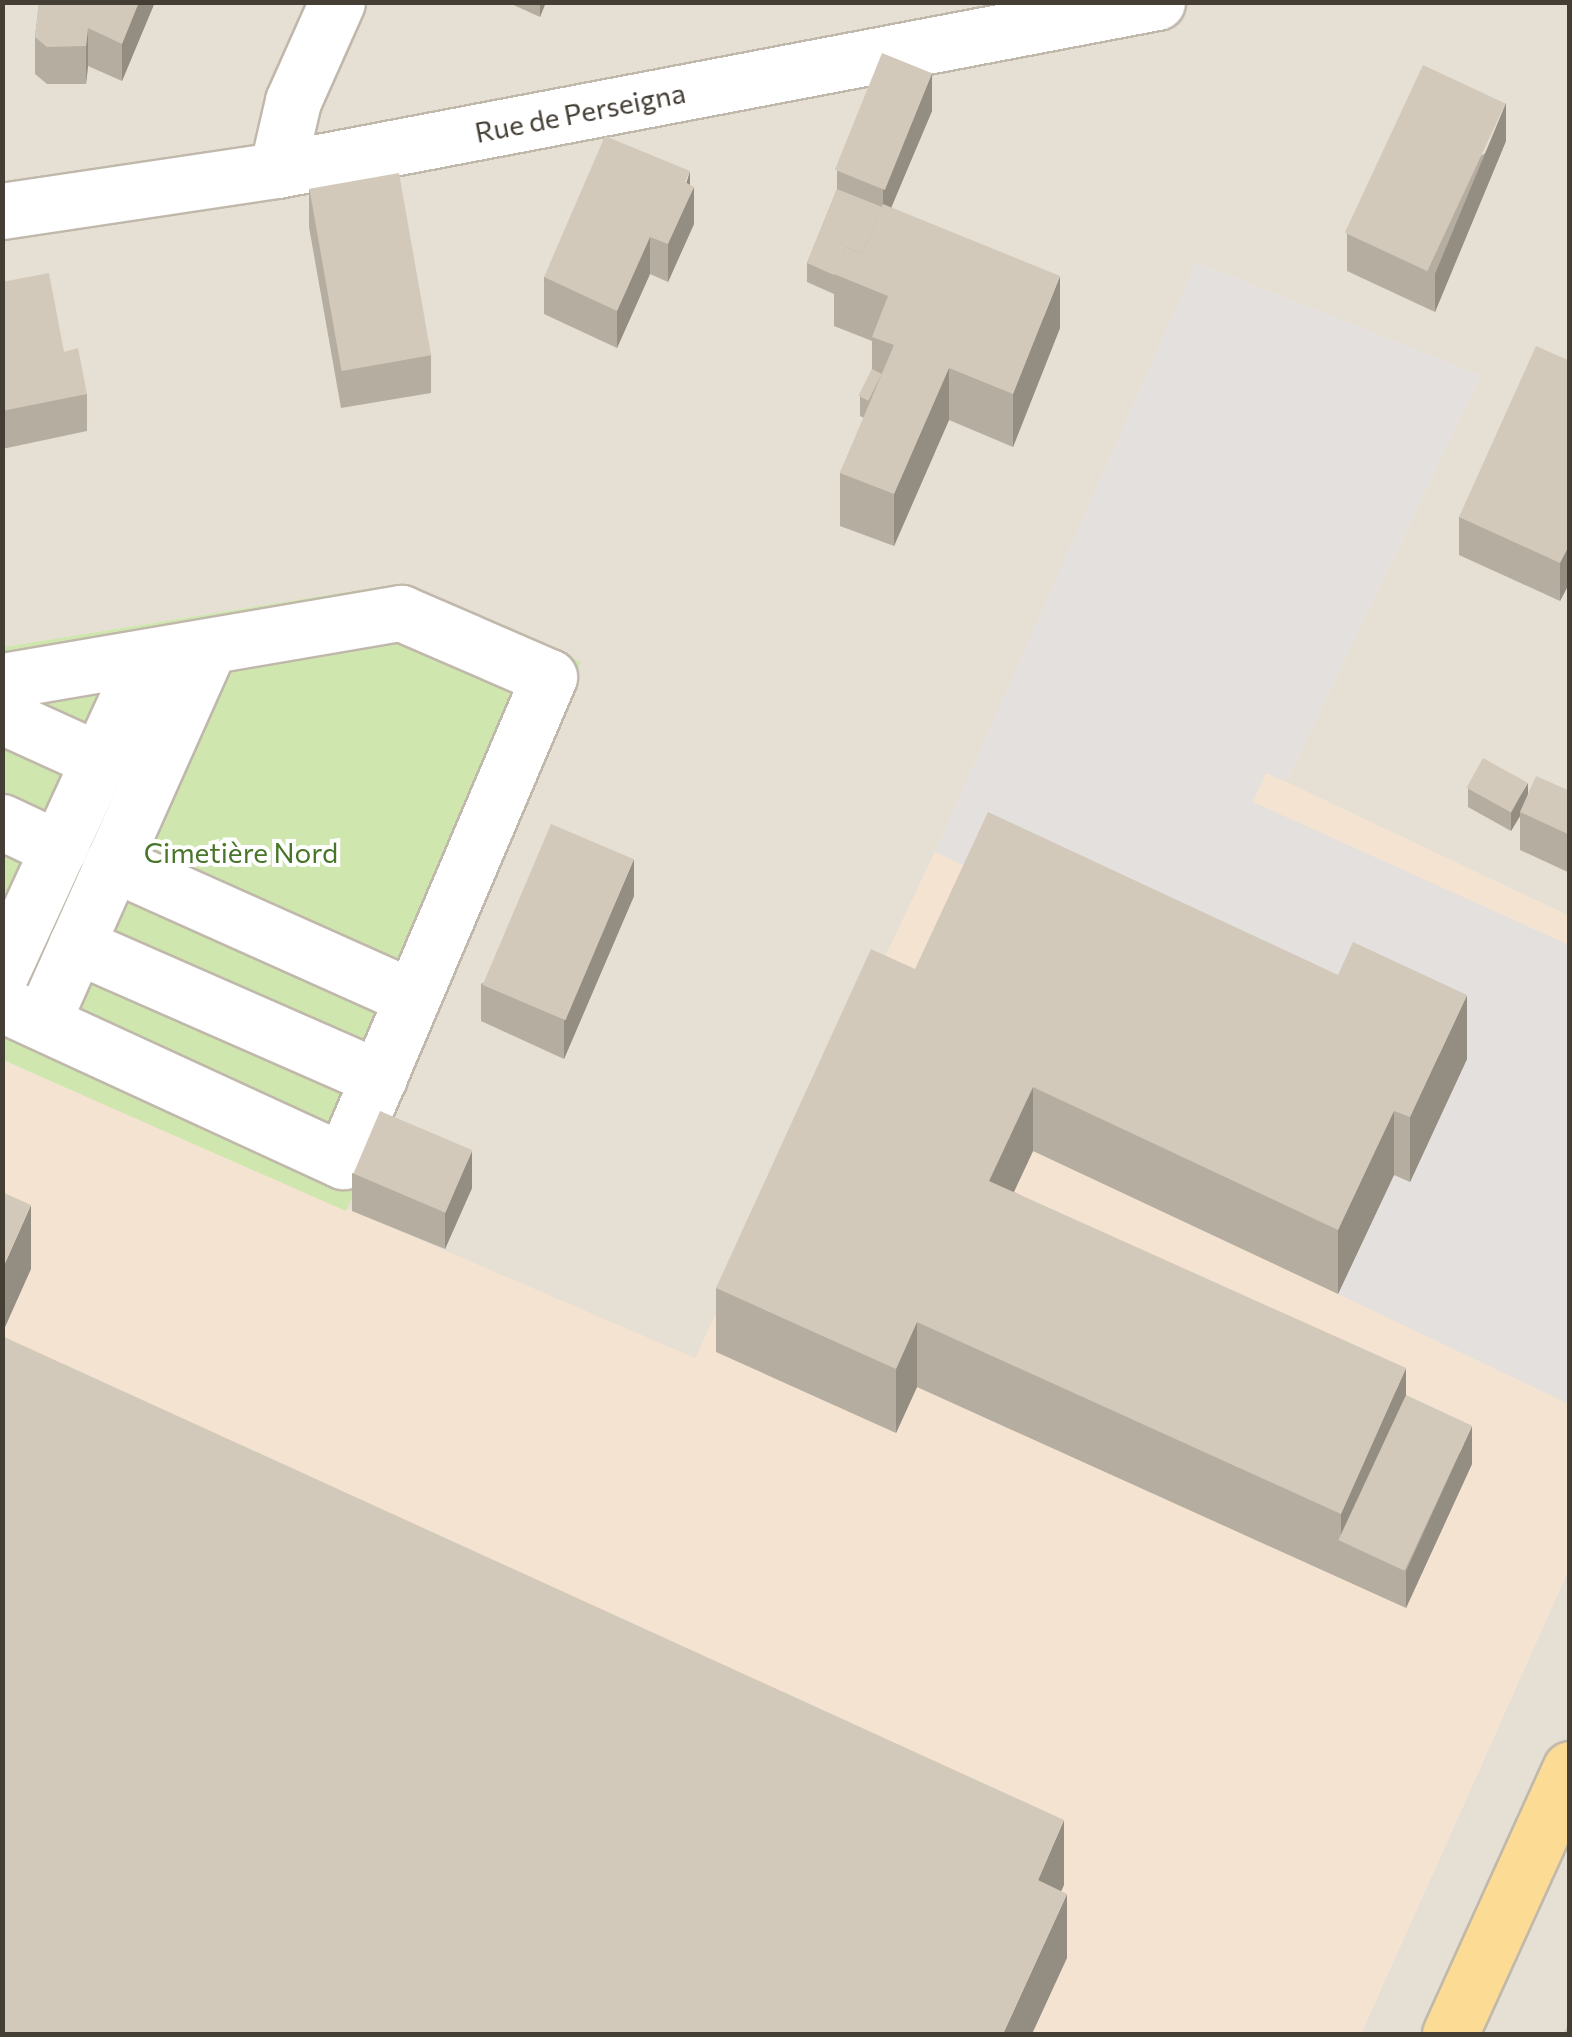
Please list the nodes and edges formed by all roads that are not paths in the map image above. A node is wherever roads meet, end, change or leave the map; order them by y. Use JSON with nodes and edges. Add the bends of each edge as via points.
{"nodes":[{"id":1,"x":337,"y":2,"type":"edge"},
{"id":2,"x":1156,"y":2,"type":"edge"},
{"id":3,"x":276,"y":170,"type":"junction"},
{"id":4,"x":2,"y":211,"type":"edge"},
{"id":5,"x":208,"y":647,"type":"junction"},
{"id":6,"x":146,"y":658,"type":"junction"},
{"id":7,"x":2,"y":681,"type":"edge"},
{"id":8,"x":2,"y":716,"type":"edge"},
{"id":9,"x":99,"y":760,"type":"junction"},
{"id":10,"x":2,"y":822,"type":"edge"},
{"id":11,"x":59,"y":849,"type":"junction"},
{"id":12,"x":112,"y":864,"type":"junction"},
{"id":13,"x":15,"y":912,"type":"edge"},
{"id":14,"x":76,"y":944,"type":"junction"},
{"id":15,"x":2,"y":971,"type":"edge"},
{"id":16,"x":412,"y":998,"type":"junction"},
{"id":17,"x":22,"y":1013,"type":"edge"},
{"id":18,"x":378,"y":1078,"type":"junction"},
{"id":19,"x":1570,"y":1769,"type":"edge"},
{"id":20,"x":1450,"y":2034,"type":"edge"}],
"edges":[{"from":1,"to":3,"type":"street","via":[[293,101]]},
{"from":2,"to":3,"type":"street","name":"Rue de Perseigna"},
{"from":3,"to":4,"type":"street","name":"Rue de Perseigna"},
{"from":5,"to":6,"type":"street"},
{"from":5,"to":12,"type":"street"},
{"from":5,"to":16,"type":"street","via":[[402,613],[549,677]]},
{"from":6,"to":7,"type":"street"},
{"from":6,"to":9,"type":"street"},
{"from":8,"to":9,"type":"street"},
{"from":9,"to":11,"type":"street"},
{"from":10,"to":11,"type":"street"},
{"from":11,"to":13,"type":"street"},
{"from":12,"to":14,"type":"street"},
{"from":12,"to":16,"type":"street"},
{"from":13,"to":15,"type":"street"},
{"from":14,"to":17,"type":"street"},
{"from":14,"to":18,"type":"street"},
{"from":16,"to":18,"type":"street"},
{"from":17,"to":18,"type":"street","via":[[343,1160]]},
{"from":19,"to":20,"type":"main road"}]}
